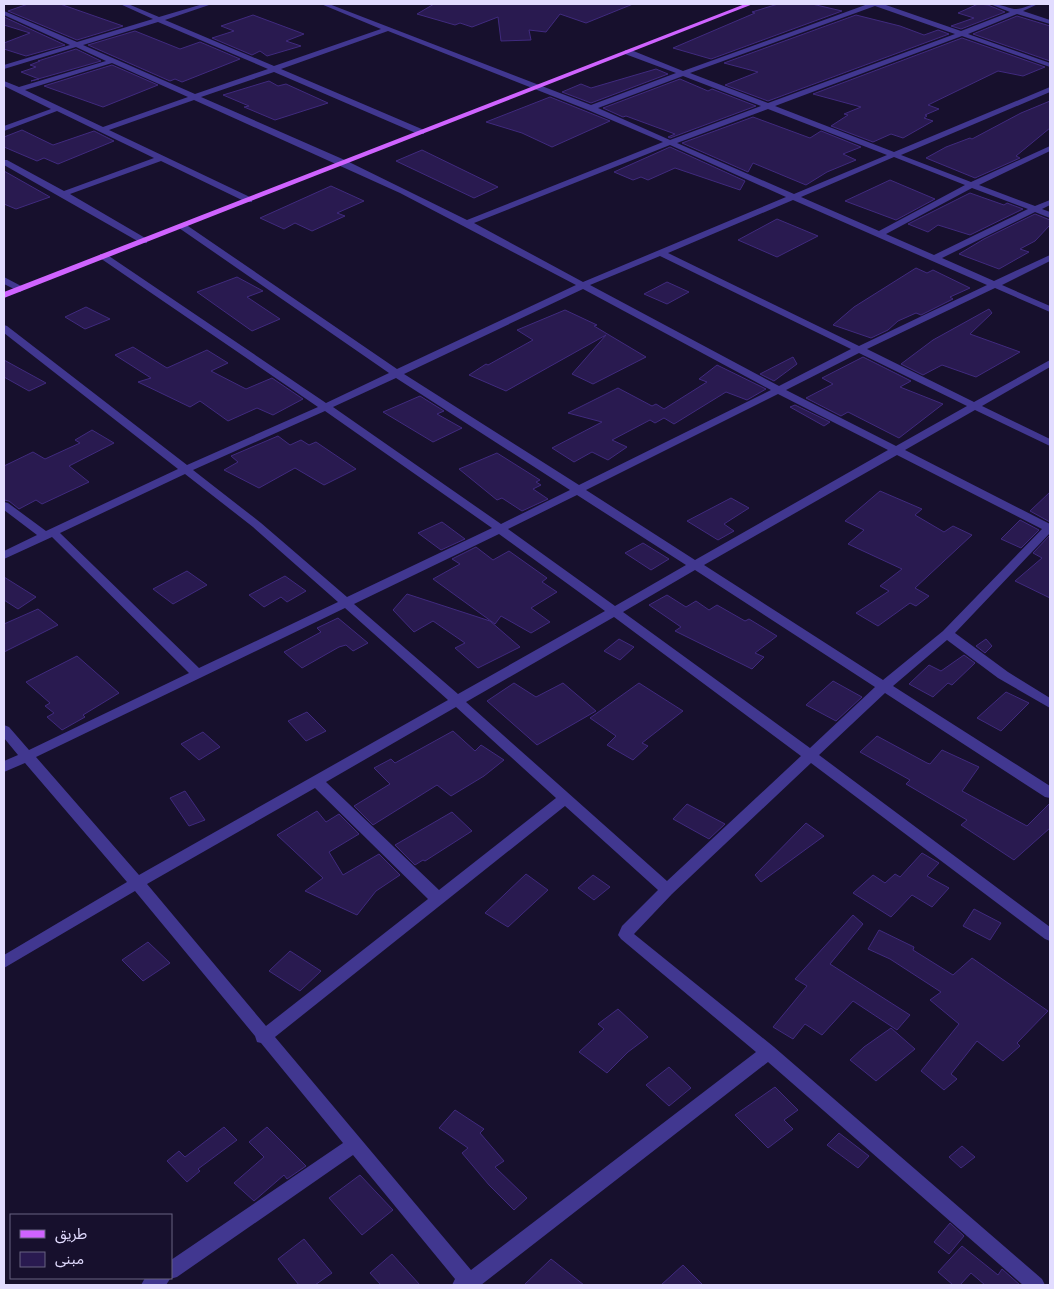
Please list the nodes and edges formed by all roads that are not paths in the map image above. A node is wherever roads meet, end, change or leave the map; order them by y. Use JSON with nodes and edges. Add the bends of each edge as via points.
{"nodes":[{"id":1,"x":123,"y":4,"type":"edge"},
{"id":2,"x":208,"y":4,"type":"edge"},
{"id":3,"x":324,"y":4,"type":"edge"},
{"id":4,"x":750,"y":4,"type":"edge"},
{"id":5,"x":875,"y":4,"type":"edge"},
{"id":6,"x":993,"y":4,"type":"edge"},
{"id":7,"x":1035,"y":4,"type":"edge"},
{"id":8,"x":1016,"y":11,"type":"junction"},
{"id":9,"x":5,"y":14,"type":"edge"},
{"id":10,"x":160,"y":19,"type":"junction"},
{"id":11,"x":1050,"y":22,"type":"edge"},
{"id":12,"x":387,"y":29,"type":"junction"},
{"id":13,"x":961,"y":34,"type":"junction"},
{"id":14,"x":76,"y":45,"type":"junction"},
{"id":15,"x":628,"y":52,"type":"junction"},
{"id":16,"x":112,"y":61,"type":"junction"},
{"id":17,"x":1050,"y":65,"type":"edge"},
{"id":18,"x":4,"y":67,"type":"edge"},
{"id":19,"x":272,"y":69,"type":"junction"},
{"id":20,"x":684,"y":74,"type":"junction"},
{"id":21,"x":4,"y":83,"type":"edge"},
{"id":22,"x":538,"y":86,"type":"junction"},
{"id":23,"x":19,"y":90,"type":"junction"},
{"id":24,"x":1050,"y":90,"type":"edge"},
{"id":25,"x":194,"y":96,"type":"junction"},
{"id":26,"x":767,"y":107,"type":"junction"},
{"id":27,"x":591,"y":108,"type":"junction"},
{"id":28,"x":57,"y":109,"type":"junction"},
{"id":29,"x":4,"y":129,"type":"edge"},
{"id":30,"x":102,"y":130,"type":"junction"},
{"id":31,"x":421,"y":132,"type":"junction"},
{"id":32,"x":671,"y":142,"type":"junction"},
{"id":33,"x":1050,"y":148,"type":"edge"},
{"id":34,"x":892,"y":154,"type":"junction"},
{"id":35,"x":161,"y":158,"type":"junction"},
{"id":36,"x":4,"y":162,"type":"edge"},
{"id":37,"x":344,"y":163,"type":"junction"},
{"id":38,"x":971,"y":185,"type":"junction"},
{"id":39,"x":63,"y":194,"type":"junction"},
{"id":40,"x":792,"y":196,"type":"junction"},
{"id":41,"x":249,"y":200,"type":"junction"},
{"id":42,"x":1050,"y":202,"type":"edge"},
{"id":43,"x":1036,"y":210,"type":"junction"},
{"id":44,"x":1050,"y":215,"type":"edge"},
{"id":45,"x":467,"y":223,"type":"junction"},
{"id":46,"x":182,"y":226,"type":"junction"},
{"id":47,"x":880,"y":234,"type":"junction"},
{"id":48,"x":144,"y":241,"type":"junction"},
{"id":49,"x":662,"y":253,"type":"junction"},
{"id":50,"x":104,"y":256,"type":"junction"},
{"id":51,"x":935,"y":258,"type":"junction"},
{"id":52,"x":1050,"y":258,"type":"edge"},
{"id":53,"x":4,"y":280,"type":"edge"},
{"id":54,"x":583,"y":285,"type":"junction"},
{"id":55,"x":995,"y":285,"type":"junction"},
{"id":56,"x":20,"y":289,"type":"junction"},
{"id":57,"x":4,"y":295,"type":"edge"},
{"id":58,"x":1050,"y":309,"type":"edge"},
{"id":59,"x":4,"y":328,"type":"edge"},
{"id":60,"x":860,"y":349,"type":"junction"},
{"id":61,"x":1050,"y":363,"type":"edge"},
{"id":62,"x":396,"y":372,"type":"junction"},
{"id":63,"x":779,"y":390,"type":"junction"},
{"id":64,"x":976,"y":405,"type":"junction"},
{"id":65,"x":326,"y":407,"type":"junction"},
{"id":66,"x":1050,"y":443,"type":"edge"},
{"id":67,"x":898,"y":450,"type":"junction"},
{"id":68,"x":187,"y":469,"type":"junction"},
{"id":69,"x":577,"y":490,"type":"junction"},
{"id":70,"x":4,"y":505,"type":"edge"},
{"id":71,"x":1050,"y":528,"type":"edge"},
{"id":72,"x":500,"y":529,"type":"junction"},
{"id":73,"x":48,"y":533,"type":"junction"},
{"id":74,"x":4,"y":555,"type":"edge"},
{"id":75,"x":696,"y":565,"type":"junction"},
{"id":76,"x":345,"y":603,"type":"junction"},
{"id":77,"x":614,"y":613,"type":"junction"},
{"id":78,"x":947,"y":634,"type":"junction"},
{"id":79,"x":197,"y":673,"type":"junction"},
{"id":80,"x":884,"y":686,"type":"junction"},
{"id":81,"x":458,"y":701,"type":"junction"},
{"id":82,"x":1050,"y":704,"type":"edge"},
{"id":83,"x":4,"y":730,"type":"edge"},
{"id":84,"x":810,"y":755,"type":"junction"},
{"id":85,"x":26,"y":756,"type":"junction"},
{"id":86,"x":4,"y":768,"type":"edge"},
{"id":87,"x":316,"y":781,"type":"junction"},
{"id":88,"x":1050,"y":793,"type":"edge"},
{"id":89,"x":565,"y":799,"type":"junction"},
{"id":90,"x":137,"y":883,"type":"junction"},
{"id":91,"x":666,"y":890,"type":"junction"},
{"id":92,"x":438,"y":899,"type":"junction"},
{"id":93,"x":1050,"y":935,"type":"edge"},
{"id":94,"x":4,"y":962,"type":"edge"},
{"id":95,"x":263,"y":1037,"type":"junction"},
{"id":96,"x":768,"y":1052,"type":"junction"},
{"id":97,"x":354,"y":1144,"type":"junction"},
{"id":98,"x":172,"y":1270,"type":"edge"},
{"id":99,"x":468,"y":1284,"type":"edge"},
{"id":100,"x":1036,"y":1285,"type":"edge"}],
"edges":[{"from":1,"to":10,"type":"street"},
{"from":2,"to":10,"type":"street"},
{"from":3,"to":12,"type":"street"},
{"from":4,"to":15,"type":"main road"},
{"from":5,"to":13,"type":"street"},
{"from":5,"to":20,"type":"street"},
{"from":6,"to":8,"type":"street"},
{"from":7,"to":8,"type":"street"},
{"from":8,"to":11,"type":"street"},
{"from":8,"to":13,"type":"street"},
{"from":9,"to":14,"type":"street"},
{"from":10,"to":14,"type":"street"},
{"from":10,"to":19,"type":"street"},
{"from":12,"to":19,"type":"street"},
{"from":12,"to":22,"type":"street"},
{"from":13,"to":17,"type":"street"},
{"from":13,"to":26,"type":"street"},
{"from":14,"to":16,"type":"street"},
{"from":14,"to":18,"type":"street"},
{"from":15,"to":20,"type":"street"},
{"from":15,"to":22,"type":"main road"},
{"from":16,"to":23,"type":"street"},
{"from":16,"to":25,"type":"street"},
{"from":19,"to":25,"type":"street"},
{"from":19,"to":31,"type":"street"},
{"from":20,"to":26,"type":"street"},
{"from":20,"to":27,"type":"street"},
{"from":21,"to":23,"type":"street"},
{"from":22,"to":27,"type":"street"},
{"from":22,"to":31,"type":"main road"},
{"from":23,"to":28,"type":"street"},
{"from":24,"to":34,"type":"street"},
{"from":25,"to":30,"type":"street"},
{"from":25,"to":37,"type":"street"},
{"from":26,"to":32,"type":"street"},
{"from":26,"to":34,"type":"street"},
{"from":27,"to":32,"type":"street"},
{"from":28,"to":29,"type":"street"},
{"from":28,"to":30,"type":"street"},
{"from":30,"to":35,"type":"street"},
{"from":31,"to":37,"type":"main road"},
{"from":32,"to":40,"type":"street"},
{"from":32,"to":45,"type":"street"},
{"from":33,"to":38,"type":"street"},
{"from":34,"to":38,"type":"street"},
{"from":34,"to":40,"type":"street"},
{"from":35,"to":39,"type":"street"},
{"from":35,"to":41,"type":"street"},
{"from":36,"to":39,"type":"street"},
{"from":37,"to":41,"type":"main road"},
{"from":37,"to":45,"type":"street"},
{"from":38,"to":43,"type":"street"},
{"from":38,"to":47,"type":"street"},
{"from":39,"to":48,"type":"street"},
{"from":40,"to":47,"type":"street"},
{"from":40,"to":49,"type":"street"},
{"from":41,"to":46,"type":"main road"},
{"from":42,"to":43,"type":"street"},
{"from":43,"to":44,"type":"street"},
{"from":43,"to":51,"type":"street"},
{"from":45,"to":54,"type":"street"},
{"from":46,"to":48,"type":"main road"},
{"from":46,"to":62,"type":"street"},
{"from":47,"to":51,"type":"street"},
{"from":48,"to":50,"type":"main road"},
{"from":49,"to":54,"type":"street"},
{"from":49,"to":60,"type":"street"},
{"from":50,"to":56,"type":"main road"},
{"from":50,"to":65,"type":"street"},
{"from":51,"to":55,"type":"street"},
{"from":52,"to":55,"type":"street"},
{"from":53,"to":56,"type":"street"},
{"from":54,"to":62,"type":"street"},
{"from":54,"to":63,"type":"street"},
{"from":55,"to":58,"type":"street"},
{"from":55,"to":60,"type":"street"},
{"from":56,"to":57,"type":"main road"},
{"from":59,"to":68,"type":"street"},
{"from":60,"to":63,"type":"street"},
{"from":60,"to":64,"type":"street"},
{"from":61,"to":64,"type":"street"},
{"from":62,"to":65,"type":"street"},
{"from":62,"to":69,"type":"street"},
{"from":63,"to":67,"type":"street"},
{"from":63,"to":69,"type":"street"},
{"from":64,"to":66,"type":"street"},
{"from":64,"to":67,"type":"street"},
{"from":65,"to":68,"type":"street"},
{"from":65,"to":72,"type":"street"},
{"from":67,"to":71,"type":"street"},
{"from":67,"to":75,"type":"street"},
{"from":68,"to":73,"type":"street"},
{"from":68,"to":76,"type":"street","via":[[257,525]]},
{"from":69,"to":72,"type":"street"},
{"from":69,"to":75,"type":"street"},
{"from":70,"to":73,"type":"street"},
{"from":71,"to":78,"type":"street"},
{"from":72,"to":76,"type":"street"},
{"from":72,"to":77,"type":"street"},
{"from":73,"to":74,"type":"street"},
{"from":73,"to":79,"type":"street"},
{"from":75,"to":77,"type":"street"},
{"from":75,"to":80,"type":"street"},
{"from":76,"to":79,"type":"street"},
{"from":76,"to":81,"type":"street"},
{"from":77,"to":81,"type":"street"},
{"from":77,"to":84,"type":"street"},
{"from":78,"to":80,"type":"street"},
{"from":78,"to":82,"type":"street"},
{"from":79,"to":85,"type":"street"},
{"from":80,"to":84,"type":"street"},
{"from":80,"to":88,"type":"street"},
{"from":81,"to":87,"type":"street"},
{"from":81,"to":89,"type":"street"},
{"from":83,"to":85,"type":"street"},
{"from":84,"to":91,"type":"street"},
{"from":84,"to":93,"type":"street"},
{"from":85,"to":86,"type":"street"},
{"from":85,"to":90,"type":"street"},
{"from":87,"to":90,"type":"street"},
{"from":87,"to":92,"type":"street"},
{"from":89,"to":91,"type":"street"},
{"from":89,"to":92,"type":"street"},
{"from":90,"to":94,"type":"street"},
{"from":90,"to":95,"type":"street"},
{"from":91,"to":96,"type":"street","via":[[627,930],[626,935]]},
{"from":92,"to":95,"type":"street"},
{"from":95,"to":97,"type":"street"},
{"from":96,"to":99,"type":"street"},
{"from":96,"to":100,"type":"street"},
{"from":97,"to":98,"type":"street"},
{"from":97,"to":99,"type":"street"}]}
